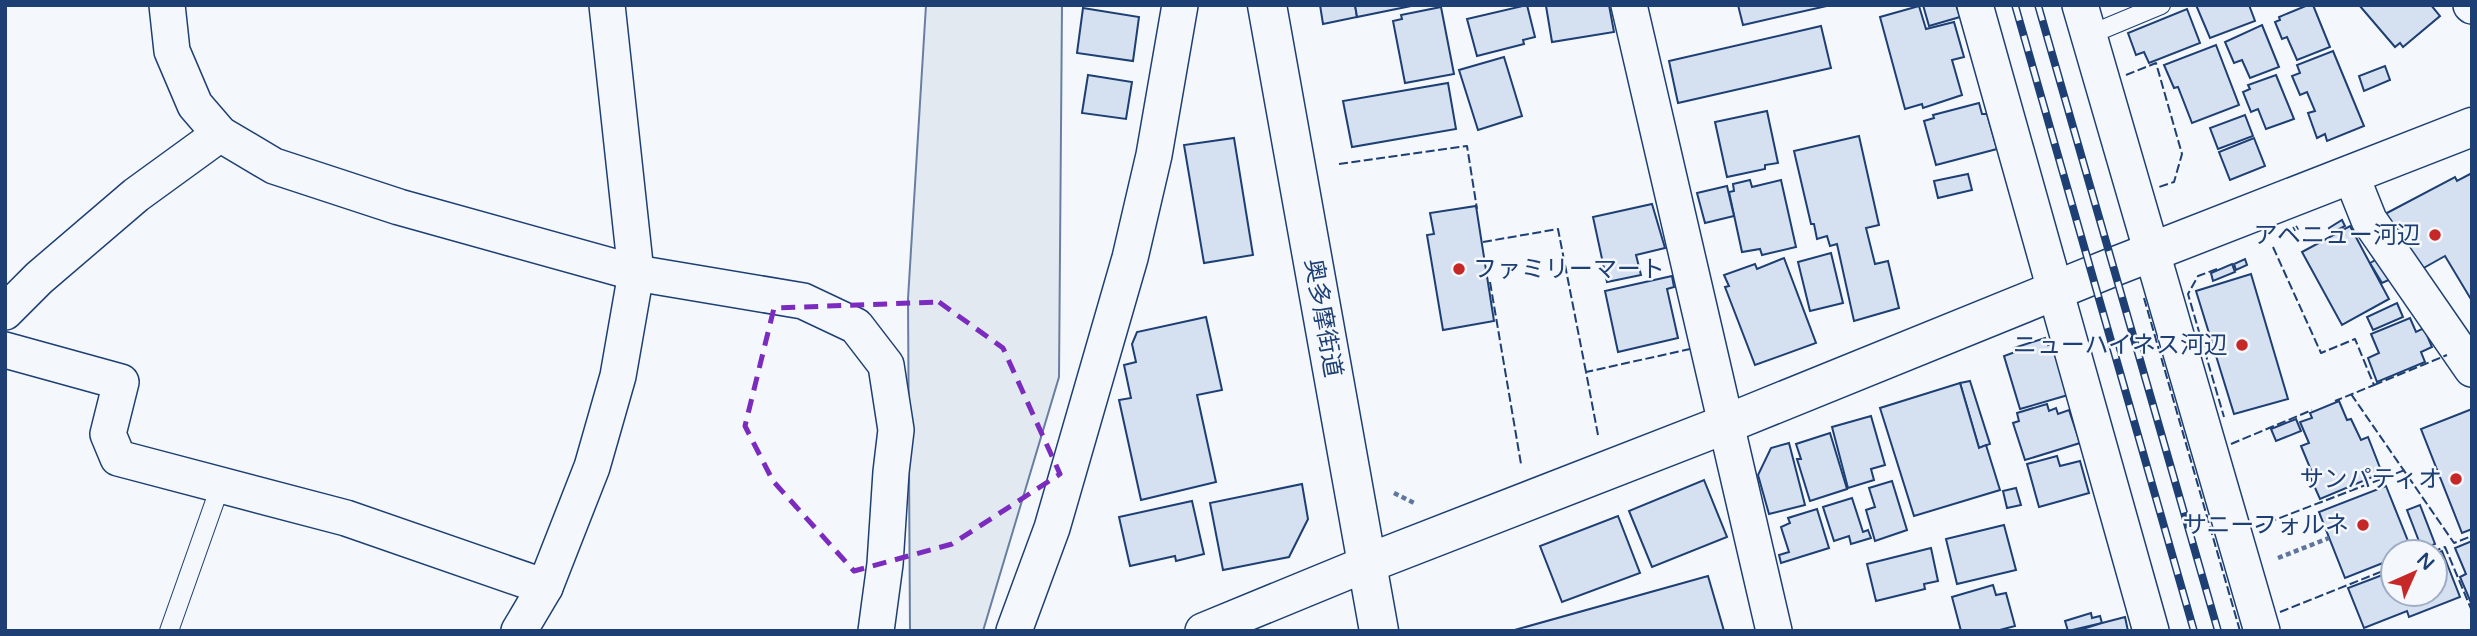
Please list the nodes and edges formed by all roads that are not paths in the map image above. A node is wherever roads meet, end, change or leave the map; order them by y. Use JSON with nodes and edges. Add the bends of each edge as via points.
{"nodes":[{"id":1,"x":167,"y":5,"type":"edge"},
{"id":2,"x":607,"y":5,"type":"edge"},
{"id":3,"x":1180,"y":5,"type":"edge"},
{"id":4,"x":1267,"y":5,"type":"edge"},
{"id":5,"x":1629,"y":5,"type":"edge"},
{"id":6,"x":1975,"y":5,"type":"edge"},
{"id":7,"x":2161,"y":5,"type":"edge"},
{"id":8,"x":2084,"y":20,"type":"edge"},
{"id":9,"x":2472,"y":127,"type":"edge"},
{"id":10,"x":220,"y":134,"type":"junction"},
{"id":11,"x":2351,"y":175,"type":"junction"},
{"id":12,"x":2151,"y":252,"type":"junction"},
{"id":13,"x":636,"y":273,"type":"junction"},
{"id":14,"x":2057,"y":290,"type":"junction"},
{"id":15,"x":5,"y":313,"type":"edge"},
{"id":16,"x":5,"y":349,"type":"edge"},
{"id":17,"x":2472,"y":369,"type":"edge"},
{"id":18,"x":1726,"y":424,"type":"junction"},
{"id":19,"x":221,"y":484,"type":"junction"},
{"id":20,"x":1366,"y":564,"type":"junction"},
{"id":21,"x":545,"y":587,"type":"junction"},
{"id":22,"x":169,"y":631,"type":"edge"},
{"id":23,"x":519,"y":631,"type":"edge"},
{"id":24,"x":876,"y":631,"type":"edge"},
{"id":25,"x":1014,"y":631,"type":"edge"},
{"id":26,"x":1203,"y":631,"type":"edge"},
{"id":27,"x":1379,"y":631,"type":"edge"},
{"id":28,"x":1774,"y":631,"type":"edge"},
{"id":29,"x":2151,"y":631,"type":"edge"},
{"id":30,"x":2262,"y":631,"type":"edge"}],
"edges":[{"from":1,"to":10,"type":"street","via":[[172,51],[195,105]]},
{"from":2,"to":13,"type":"street"},
{"from":3,"to":25,"type":"street","via":[[1154,155],[1130,258],[1052,528]]},
{"from":4,"to":20,"type":"street","name":"奥多摩街道"},
{"from":5,"to":18,"type":"street"},
{"from":6,"to":14,"type":"street"},
{"from":7,"to":8,"type":"lane"},
{"from":8,"to":12,"type":"street"},
{"from":9,"to":11,"type":"street"},
{"from":10,"to":13,"type":"street","via":[[275,166],[399,207]]},
{"from":10,"to":15,"type":"street","via":[[136,195]]},
{"from":11,"to":12,"type":"street"},
{"from":11,"to":17,"type":"street","via":[[2369,220]]},
{"from":12,"to":14,"type":"street"},
{"from":12,"to":30,"type":"street"},
{"from":13,"to":21,"type":"street","via":[[618,376],[592,467]]},
{"from":13,"to":24,"type":"street","via":[[803,301],[856,326],[886,365],[896,430]]},
{"from":14,"to":18,"type":"street"},
{"from":14,"to":29,"type":"street"},
{"from":16,"to":19,"type":"street","via":[[121,382],[108,434],[118,458]]},
{"from":18,"to":20,"type":"street"},
{"from":18,"to":28,"type":"street"},
{"from":19,"to":21,"type":"street","via":[[345,517]]},
{"from":19,"to":22,"type":"lane"},
{"from":20,"to":26,"type":"street"},
{"from":20,"to":27,"type":"street","name":"奥多摩街道"},
{"from":21,"to":23,"type":"street"}]}
